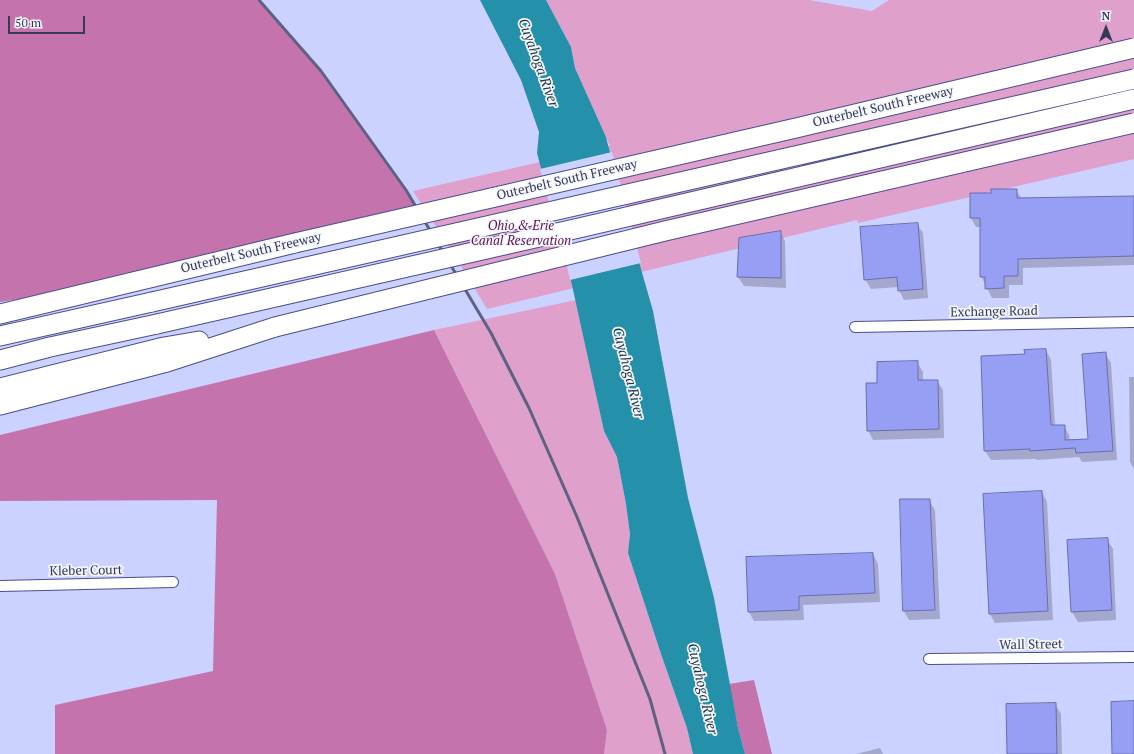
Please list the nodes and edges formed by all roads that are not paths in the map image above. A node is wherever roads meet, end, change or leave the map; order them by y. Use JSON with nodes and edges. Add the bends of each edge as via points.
{"nodes":[{"id":1,"x":1134,"y":48,"type":"edge"},
{"id":2,"x":1134,"y":79,"type":"edge"},
{"id":3,"x":1134,"y":98,"type":"edge"},
{"id":4,"x":1134,"y":122,"type":"edge"},
{"id":5,"x":0,"y":314,"type":"edge"},
{"id":6,"x":1134,"y":322,"type":"edge"},
{"id":7,"x":855,"y":327,"type":"dead end"},
{"id":8,"x":0,"y":336,"type":"edge"},
{"id":9,"x":166,"y":355,"type":"junction"},
{"id":10,"x":0,"y":360,"type":"edge"},
{"id":11,"x":0,"y":388,"type":"edge"},
{"id":12,"x":0,"y":405,"type":"edge"},
{"id":13,"x":173,"y":582,"type":"dead end"},
{"id":14,"x":0,"y":586,"type":"edge"},
{"id":15,"x":1134,"y":657,"type":"edge"},
{"id":16,"x":929,"y":659,"type":"dead end"}],
"edges":[{"from":1,"to":5,"type":"highway","name":"Outerbelt South Freeway","bridge":true,"via":[[789,130],[287,244]]},
{"from":2,"to":8,"type":"highway","bridge":true},
{"from":3,"to":10,"type":"highway","bridge":true},
{"from":4,"to":9,"type":"highway","bridge":true,"via":[[679,227]]},
{"from":6,"to":7,"type":"street","name":"Exchange Road"},
{"from":9,"to":11,"type":"highway"},
{"from":9,"to":12,"type":"highway"},
{"from":13,"to":14,"type":"street","name":"Kleber Court"},
{"from":15,"to":16,"type":"street","name":"Wall Street"}]}
